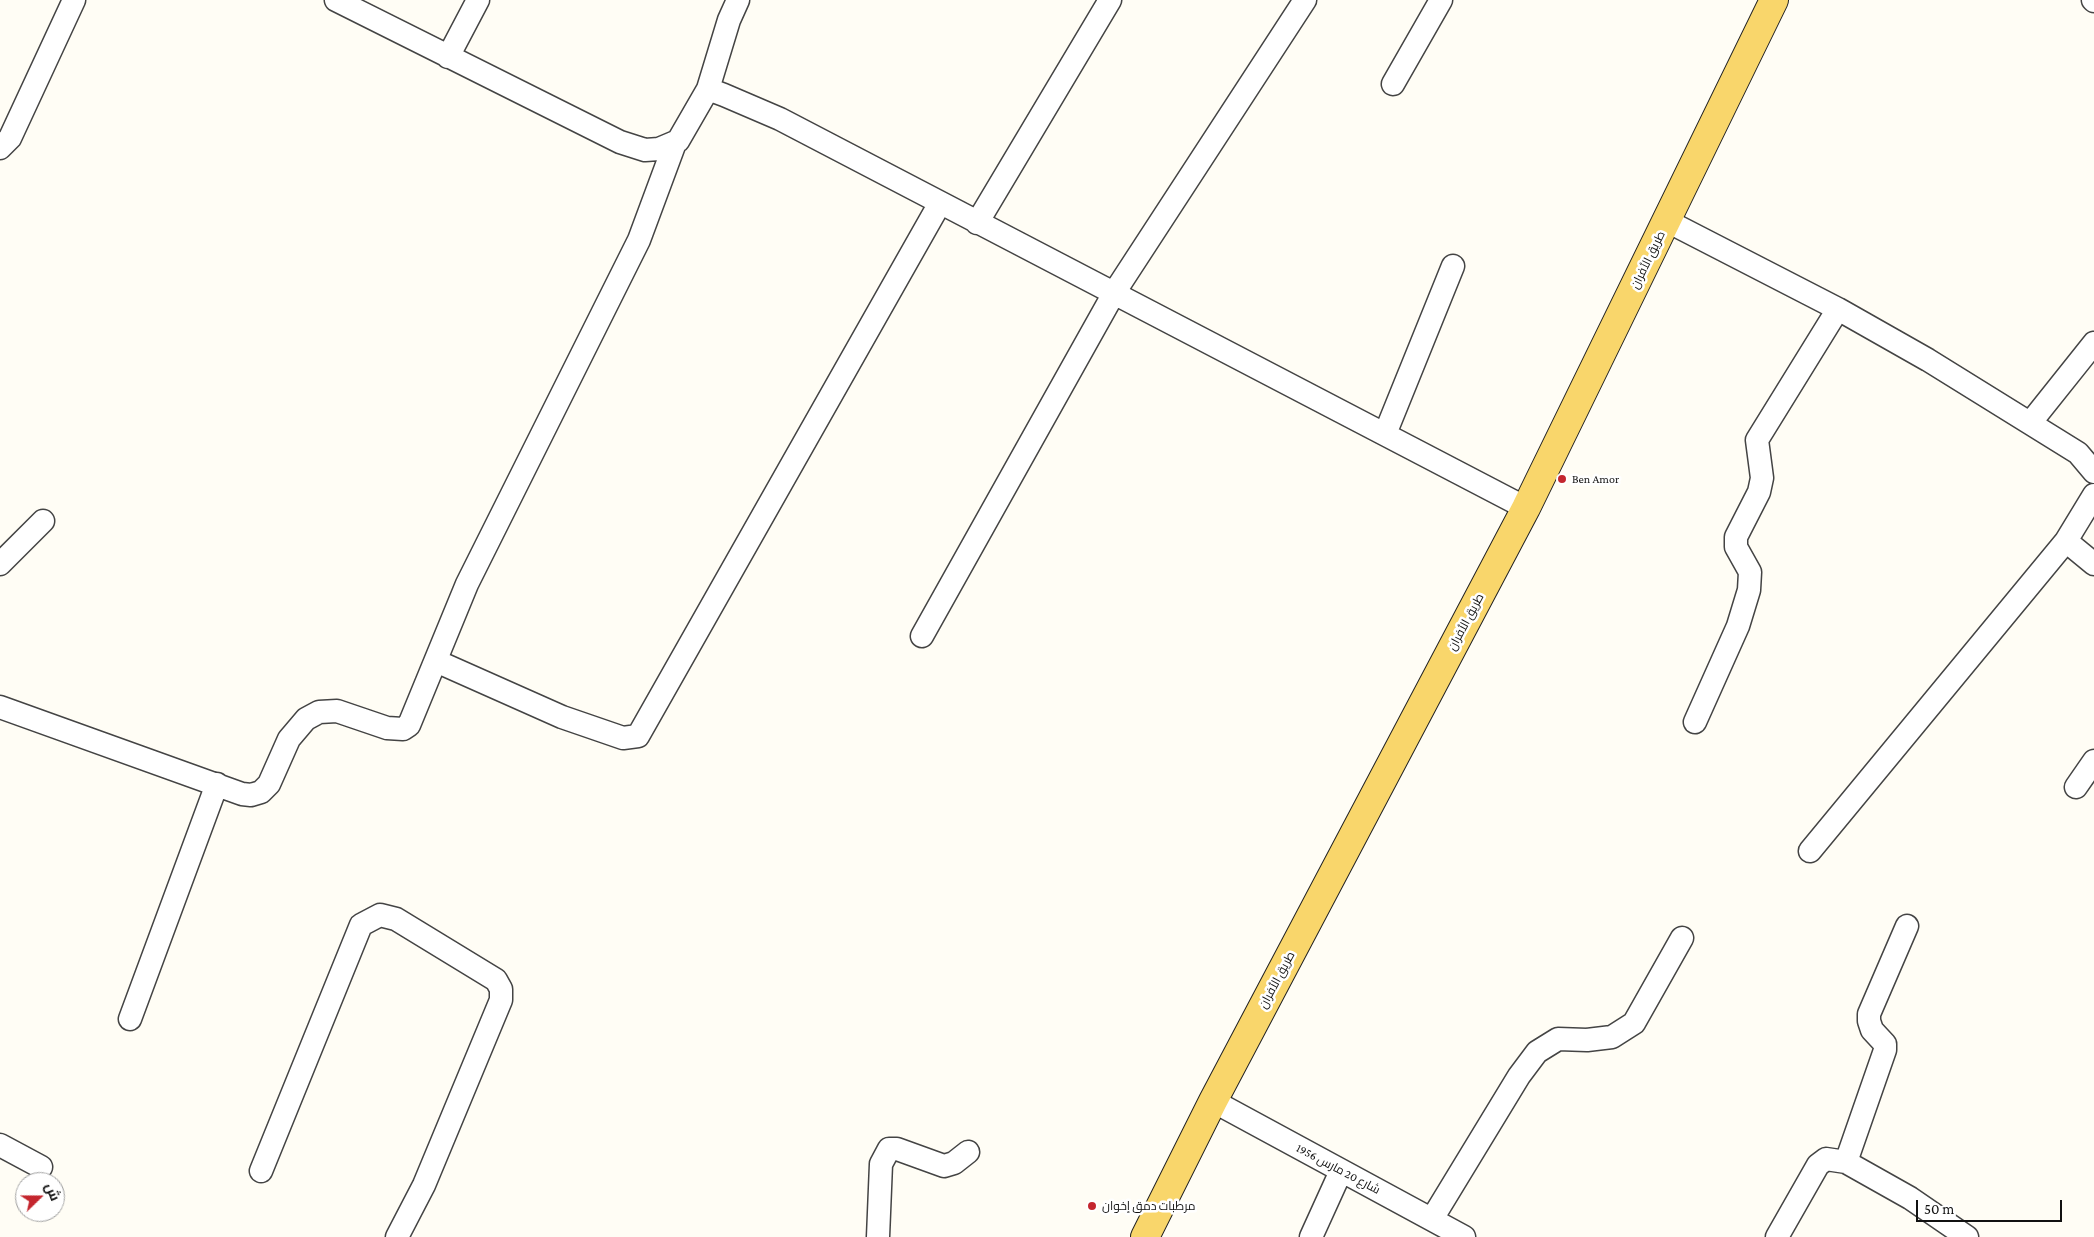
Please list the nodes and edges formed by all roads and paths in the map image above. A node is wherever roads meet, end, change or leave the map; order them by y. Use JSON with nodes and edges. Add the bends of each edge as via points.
{"nodes":[{"id":1,"x":74,"y":0,"type":"edge"},
{"id":2,"x":336,"y":0,"type":"edge"},
{"id":3,"x":478,"y":0,"type":"edge"},
{"id":4,"x":738,"y":0,"type":"edge"},
{"id":5,"x":1110,"y":0,"type":"edge"},
{"id":6,"x":1305,"y":0,"type":"edge"},
{"id":7,"x":1441,"y":0,"type":"edge"},
{"id":8,"x":1774,"y":0,"type":"edge"},
{"id":9,"x":448,"y":56,"type":"junction"},
{"id":10,"x":1393,"y":84,"type":"dead end"},
{"id":11,"x":708,"y":89,"type":"junction"},
{"id":12,"x":675,"y":143,"type":"junction"},
{"id":13,"x":0,"y":148,"type":"edge"},
{"id":14,"x":940,"y":203,"type":"junction"},
{"id":15,"x":1667,"y":221,"type":"junction"},
{"id":16,"x":977,"y":223,"type":"junction"},
{"id":17,"x":1453,"y":266,"type":"dead end"},
{"id":18,"x":1114,"y":293,"type":"junction"},
{"id":19,"x":1838,"y":309,"type":"junction"},
{"id":20,"x":2094,"y":343,"type":"edge"},
{"id":21,"x":2031,"y":422,"type":"junction"},
{"id":22,"x":1385,"y":434,"type":"junction"},
{"id":23,"x":2094,"y":472,"type":"edge"},
{"id":24,"x":2094,"y":495,"type":"edge"},
{"id":25,"x":1526,"y":508,"type":"junction"},
{"id":26,"x":43,"y":521,"type":"dead end"},
{"id":27,"x":2066,"y":540,"type":"junction"},
{"id":28,"x":0,"y":564,"type":"edge"},
{"id":29,"x":2094,"y":564,"type":"edge"},
{"id":30,"x":922,"y":636,"type":"dead end"},
{"id":31,"x":436,"y":662,"type":"junction"},
{"id":32,"x":0,"y":707,"type":"edge"},
{"id":33,"x":1695,"y":722,"type":"dead end"},
{"id":34,"x":2094,"y":761,"type":"edge"},
{"id":35,"x":217,"y":784,"type":"junction"},
{"id":36,"x":2076,"y":787,"type":"dead end"},
{"id":37,"x":1810,"y":851,"type":"dead end"},
{"id":38,"x":1906,"y":926,"type":"dead end"},
{"id":39,"x":1682,"y":938,"type":"dead end"},
{"id":40,"x":130,"y":1019,"type":"dead end"},
{"id":41,"x":1213,"y":1101,"type":"junction"},
{"id":42,"x":0,"y":1145,"type":"edge"},
{"id":43,"x":968,"y":1152,"type":"dead end"},
{"id":44,"x":1846,"y":1162,"type":"junction"},
{"id":45,"x":41,"y":1167,"type":"dead end"},
{"id":46,"x":1342,"y":1170,"type":"junction"},
{"id":47,"x":261,"y":1171,"type":"dead end"},
{"id":48,"x":1446,"y":1230,"type":"edge"},
{"id":49,"x":397,"y":1237,"type":"edge"},
{"id":50,"x":878,"y":1237,"type":"edge"},
{"id":51,"x":1145,"y":1237,"type":"edge"},
{"id":52,"x":1312,"y":1237,"type":"edge"},
{"id":53,"x":1777,"y":1237,"type":"edge"},
{"id":54,"x":1967,"y":1237,"type":"edge"}],
"edges":[{"from":1,"to":13,"type":"street","via":[[10,138]]},
{"from":2,"to":9,"type":"street"},
{"from":3,"to":9,"type":"street"},
{"from":4,"to":11,"type":"street"},
{"from":5,"to":16,"type":"street"},
{"from":6,"to":18,"type":"street"},
{"from":7,"to":10,"type":"street"},
{"from":8,"to":15,"type":"main road","name":"طريق الأفران"},
{"from":9,"to":12,"type":"street","via":[[620,142],[646,150],[659,150]]},
{"from":11,"to":12,"type":"street"},
{"from":11,"to":14,"type":"street","via":[[780,119]]},
{"from":12,"to":31,"type":"street","via":[[640,240],[467,584]]},
{"from":14,"to":16,"type":"street"},
{"from":14,"to":31,"type":"street","via":[[638,736],[623,738],[562,716]]},
{"from":15,"to":19,"type":"street"},
{"from":15,"to":25,"type":"main road","name":"طريق الأفران"},
{"from":16,"to":18,"type":"street"},
{"from":17,"to":22,"type":"street"},
{"from":18,"to":22,"type":"street"},
{"from":18,"to":30,"type":"street"},
{"from":19,"to":21,"type":"street"},
{"from":19,"to":33,"type":"street","via":[[1757,440],[1762,478],[1759,492],[1736,537],[1736,547],[1750,572],[1749,590],[1738,626]]},
{"from":20,"to":21,"type":"street"},
{"from":21,"to":23,"type":"street","via":[[2078,453]]},
{"from":22,"to":25,"type":"street"},
{"from":24,"to":27,"type":"street"},
{"from":25,"to":41,"type":"main road","name":"طريق الأفران"},
{"from":26,"to":28,"type":"street"},
{"from":27,"to":29,"type":"street"},
{"from":27,"to":37,"type":"street"},
{"from":31,"to":35,"type":"street","via":[[414,716],[403,729],[387,728],[337,711],[319,712],[306,719],[289,739],[270,784],[261,792],[242,794]]},
{"from":32,"to":35,"type":"street"},
{"from":34,"to":36,"type":"street"},
{"from":35,"to":40,"type":"street"},
{"from":38,"to":44,"type":"street","via":[[1869,1014],[1872,1030],[1885,1044],[1885,1050]]},
{"from":39,"to":48,"type":"street","via":[[1634,1023],[1612,1037],[1558,1039],[1537,1052],[1519,1076]]},
{"from":41,"to":46,"type":"street","name":"شارع 20 مارس 1956"},
{"from":41,"to":51,"type":"main road","name":"طريق الأفران"},
{"from":42,"to":45,"type":"street"},
{"from":43,"to":50,"type":"street","via":[[944,1166],[889,1149],[881,1164]]},
{"from":44,"to":53,"type":"street","via":[[1826,1159],[1818,1165]]},
{"from":44,"to":54,"type":"street","via":[[1910,1198]]},
{"from":46,"to":48,"type":"street","name":"شارع 20 مارس 1956"},
{"from":46,"to":52,"type":"street"},
{"from":47,"to":49,"type":"street","via":[[361,925],[380,915],[396,919],[496,980],[501,989],[501,1000],[424,1185]]}]}
